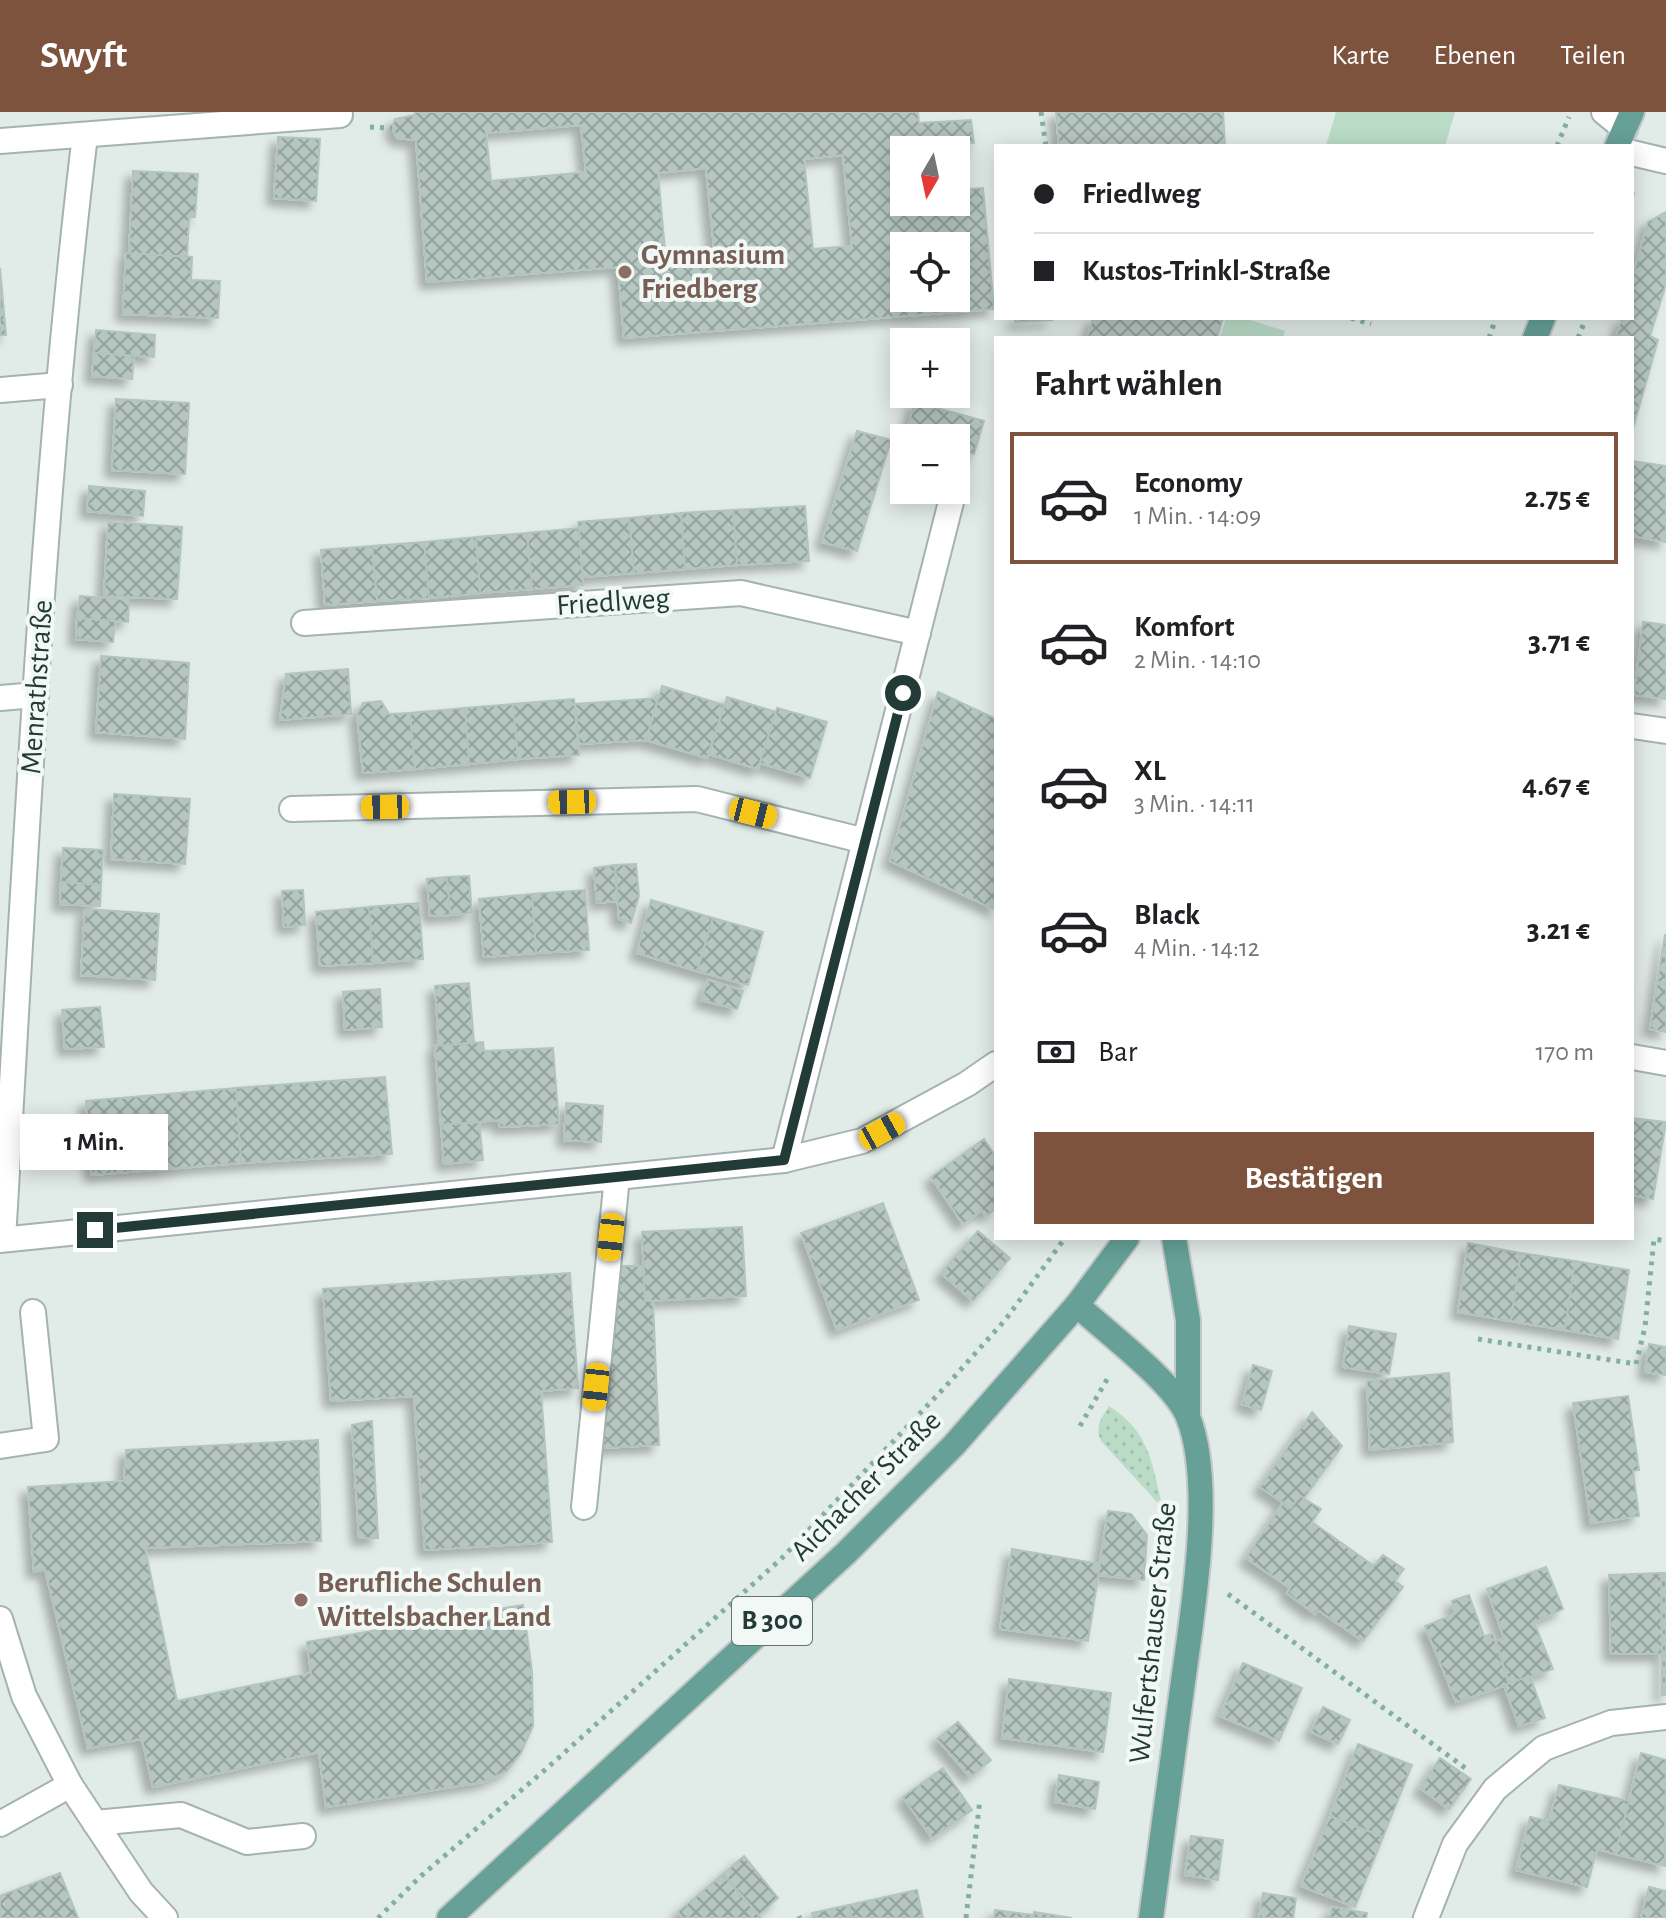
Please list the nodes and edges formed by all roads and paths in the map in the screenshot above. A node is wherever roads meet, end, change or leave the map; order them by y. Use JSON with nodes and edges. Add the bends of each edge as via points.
{"nodes":[{"id":1,"x":1041,"y":112,"type":"edge"},
{"id":2,"x":1571,"y":112,"type":"edge"},
{"id":3,"x":1604,"y":112,"type":"edge"},
{"id":4,"x":340,"y":115,"type":"dead end"},
{"id":5,"x":374,"y":128,"type":"dead end"},
{"id":6,"x":392,"y":128,"type":"dead end"},
{"id":7,"x":1625,"y":129,"type":"edge"},
{"id":8,"x":85,"y":135,"type":"junction"},
{"id":9,"x":0,"y":141,"type":"edge"},
{"id":10,"x":1046,"y":144,"type":"edge"},
{"id":11,"x":1558,"y":144,"type":"edge"},
{"id":12,"x":1634,"y":153,"type":"edge"},
{"id":13,"x":1666,"y":161,"type":"edge"},
{"id":14,"x":1358,"y":320,"type":"edge"},
{"id":15,"x":1371,"y":324,"type":"dead end"},
{"id":16,"x":60,"y":385,"type":"junction"},
{"id":17,"x":0,"y":390,"type":"edge"},
{"id":18,"x":950,"y":504,"type":"edge"},
{"id":19,"x":304,"y":623,"type":"dead end"},
{"id":20,"x":918,"y":633,"type":"junction"},
{"id":21,"x":36,"y":695,"type":"junction"},
{"id":22,"x":0,"y":698,"type":"edge"},
{"id":23,"x":1634,"y":726,"type":"edge"},
{"id":24,"x":1666,"y":731,"type":"edge"},
{"id":25,"x":292,"y":809,"type":"dead end"},
{"id":26,"x":865,"y":841,"type":"junction"},
{"id":27,"x":1634,"y":1057,"type":"edge"},
{"id":28,"x":1666,"y":1063,"type":"edge"},
{"id":29,"x":994,"y":1065,"type":"edge"},
{"id":30,"x":784,"y":1160,"type":"junction"},
{"id":31,"x":617,"y":1177,"type":"junction"},
{"id":32,"x":2,"y":1240,"type":"edge"},
{"id":33,"x":1064,"y":1240,"type":"edge"},
{"id":34,"x":1126,"y":1240,"type":"edge"},
{"id":35,"x":1174,"y":1240,"type":"edge"},
{"id":36,"x":1666,"y":1241,"type":"edge"},
{"id":37,"x":1077,"y":1305,"type":"junction"},
{"id":38,"x":33,"y":1312,"type":"dead end"},
{"id":39,"x":1478,"y":1339,"type":"dead end"},
{"id":40,"x":1188,"y":1417,"type":"junction"},
{"id":41,"x":0,"y":1446,"type":"edge"},
{"id":42,"x":584,"y":1507,"type":"dead end"},
{"id":43,"x":1196,"y":1571,"type":"junction"},
{"id":44,"x":0,"y":1619,"type":"edge"},
{"id":45,"x":1666,"y":1717,"type":"edge"},
{"id":46,"x":70,"y":1785,"type":"junction"},
{"id":47,"x":1495,"y":1789,"type":"junction"},
{"id":48,"x":980,"y":1799,"type":"dead end"},
{"id":49,"x":95,"y":1823,"type":"junction"},
{"id":50,"x":0,"y":1824,"type":"edge"},
{"id":51,"x":303,"y":1836,"type":"dead end"},
{"id":52,"x":165,"y":1918,"type":"edge"},
{"id":53,"x":378,"y":1918,"type":"edge"},
{"id":54,"x":449,"y":1918,"type":"edge"},
{"id":55,"x":966,"y":1918,"type":"edge"},
{"id":56,"x":1151,"y":1918,"type":"edge"},
{"id":57,"x":1426,"y":1918,"type":"edge"}],
"edges":[{"from":1,"to":10,"type":"path"},
{"from":2,"to":11,"type":"path"},
{"from":3,"to":7,"type":"street"},
{"from":4,"to":8,"type":"street"},
{"from":5,"to":6,"type":"path"},
{"from":8,"to":9,"type":"street"},
{"from":8,"to":16,"type":"street","name":"Menrathstraße"},
{"from":12,"to":13,"type":"street"},
{"from":14,"to":15,"type":"path"},
{"from":16,"to":17,"type":"street"},
{"from":16,"to":21,"type":"street","name":"Menrathstraße"},
{"from":18,"to":20,"type":"street"},
{"from":19,"to":20,"type":"street","name":"Friedlweg","via":[[741,593]]},
{"from":20,"to":26,"type":"street"},
{"from":21,"to":22,"type":"street"},
{"from":21,"to":32,"type":"street","name":"Menrathstraße"},
{"from":23,"to":24,"type":"street"},
{"from":25,"to":26,"type":"street","via":[[697,799]]},
{"from":26,"to":30,"type":"street"},
{"from":27,"to":28,"type":"street"},
{"from":29,"to":30,"type":"street","via":[[862,1141]]},
{"from":30,"to":31,"type":"street"},
{"from":31,"to":32,"type":"street"},
{"from":31,"to":42,"type":"street"},
{"from":33,"to":53,"type":"path","via":[[1006,1319],[781,1559]]},
{"from":34,"to":37,"type":"main road","name":"Aichacher Straße","number":"B 300"},
{"from":35,"to":40,"type":"main road","via":[[1188,1320]]},
{"from":36,"to":39,"type":"path","via":[[1654,1239],[1636,1364]]},
{"from":37,"to":40,"type":"main road","name":"Wulfertshauser Straße","via":[[1173,1391]]},
{"from":37,"to":54,"type":"main road","name":"Aichacher Straße","number":"B 300","via":[[954,1445],[846,1553]]},
{"from":38,"to":41,"type":"street","via":[[46,1439]]},
{"from":40,"to":43,"type":"main road","name":"Wulfertshauser Straße","via":[[1200,1494]]},
{"from":43,"to":47,"type":"path"},
{"from":43,"to":56,"type":"main road","name":"Wulfertshauser Straße"},
{"from":44,"to":46,"type":"street","via":[[24,1696]]},
{"from":45,"to":47,"type":"street","via":[[1611,1723],[1544,1748]]},
{"from":46,"to":49,"type":"street"},
{"from":46,"to":50,"type":"street"},
{"from":47,"to":57,"type":"street","via":[[1455,1844]]},
{"from":48,"to":55,"type":"path"},
{"from":49,"to":51,"type":"street","via":[[181,1815],[247,1842]]},
{"from":49,"to":52,"type":"street"}]}
